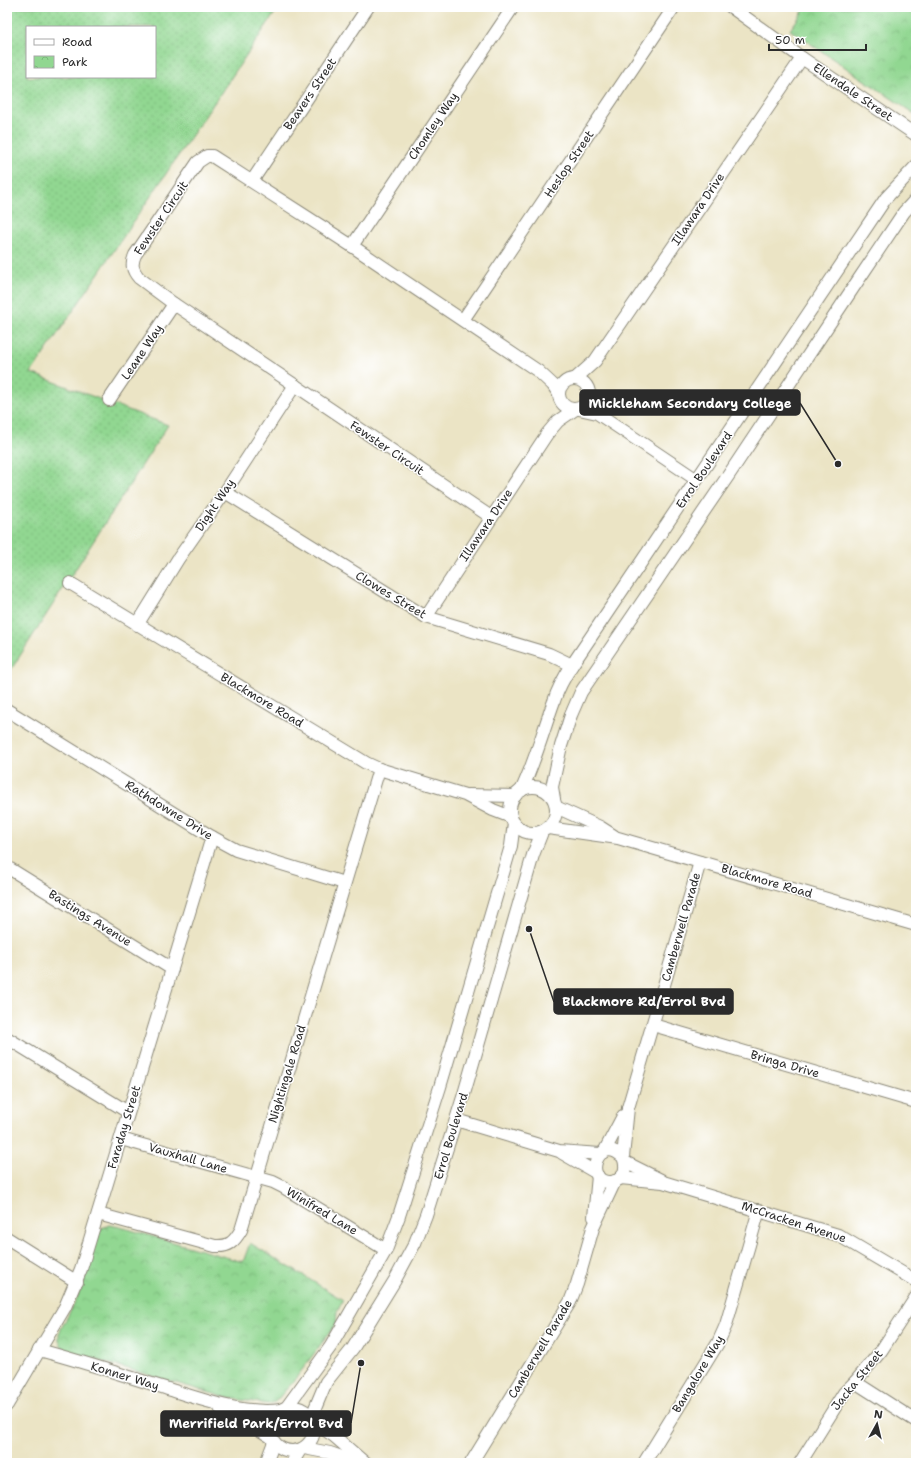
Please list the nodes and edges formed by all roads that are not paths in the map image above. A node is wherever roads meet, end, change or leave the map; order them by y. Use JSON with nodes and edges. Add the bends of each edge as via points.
{"nodes":[{"id":1,"x":368,"y":7,"type":"edge"},
{"id":2,"x":513,"y":7,"type":"edge"},
{"id":3,"x":674,"y":7,"type":"edge"},
{"id":4,"x":731,"y":7,"type":"edge"},
{"id":5,"x":802,"y":58,"type":"junction"},
{"id":6,"x":916,"y":135,"type":"edge"},
{"id":7,"x":916,"y":166,"type":"edge"},
{"id":8,"x":252,"y":181,"type":"junction"},
{"id":9,"x":916,"y":199,"type":"edge"},
{"id":10,"x":352,"y":246,"type":"junction"},
{"id":11,"x":174,"y":304,"type":"junction"},
{"id":12,"x":463,"y":320,"type":"junction"},
{"id":13,"x":595,"y":361,"type":"junction"},
{"id":14,"x":538,"y":371,"type":"junction"},
{"id":15,"x":573,"y":379,"type":"junction"},
{"id":16,"x":295,"y":385,"type":"junction"},
{"id":17,"x":589,"y":390,"type":"junction"},
{"id":18,"x":559,"y":396,"type":"junction"},
{"id":19,"x":109,"y":400,"type":"dead end"},
{"id":20,"x":576,"y":409,"type":"junction"},
{"id":21,"x":617,"y":426,"type":"junction"},
{"id":22,"x":547,"y":434,"type":"junction"},
{"id":23,"x":697,"y":480,"type":"junction"},
{"id":24,"x":225,"y":492,"type":"junction"},
{"id":25,"x":491,"y":517,"type":"junction"},
{"id":26,"x":70,"y":583,"type":"dead end"},
{"id":27,"x":426,"y":617,"type":"junction"},
{"id":28,"x":137,"y":625,"type":"junction"},
{"id":29,"x":572,"y":665,"type":"junction"},
{"id":30,"x":7,"y":710,"type":"edge"},
{"id":31,"x":378,"y":769,"type":"junction"},
{"id":32,"x":518,"y":793,"type":"junction"},
{"id":33,"x":465,"y":795,"type":"junction"},
{"id":34,"x":555,"y":803,"type":"junction"},
{"id":35,"x":513,"y":820,"type":"junction"},
{"id":36,"x":545,"y":830,"type":"junction"},
{"id":37,"x":212,"y":837,"type":"junction"},
{"id":38,"x":618,"y":838,"type":"junction"},
{"id":39,"x":700,"y":862,"type":"junction"},
{"id":40,"x":7,"y":867,"type":"edge"},
{"id":41,"x":344,"y":883,"type":"junction"},
{"id":42,"x":916,"y":925,"type":"edge"},
{"id":43,"x":172,"y":969,"type":"junction"},
{"id":44,"x":653,"y":1025,"type":"junction"},
{"id":45,"x":7,"y":1038,"type":"edge"},
{"id":46,"x":916,"y":1102,"type":"edge"},
{"id":47,"x":628,"y":1108,"type":"junction"},
{"id":48,"x":128,"y":1112,"type":"junction"},
{"id":49,"x":456,"y":1120,"type":"junction"},
{"id":50,"x":121,"y":1139,"type":"junction"},
{"id":51,"x":559,"y":1151,"type":"junction"},
{"id":52,"x":602,"y":1153,"type":"junction"},
{"id":53,"x":624,"y":1159,"type":"junction"},
{"id":54,"x":597,"y":1174,"type":"junction"},
{"id":55,"x":256,"y":1177,"type":"junction"},
{"id":56,"x":618,"y":1180,"type":"junction"},
{"id":57,"x":663,"y":1182,"type":"junction"},
{"id":58,"x":759,"y":1210,"type":"junction"},
{"id":59,"x":98,"y":1214,"type":"junction"},
{"id":60,"x":593,"y":1228,"type":"junction"},
{"id":61,"x":7,"y":1238,"type":"edge"},
{"id":62,"x":386,"y":1250,"type":"junction"},
{"id":63,"x":916,"y":1281,"type":"edge"},
{"id":64,"x":77,"y":1282,"type":"junction"},
{"id":65,"x":916,"y":1297,"type":"edge"},
{"id":66,"x":39,"y":1350,"type":"junction"},
{"id":67,"x":855,"y":1382,"type":"junction"},
{"id":68,"x":211,"y":1403,"type":"junction"},
{"id":69,"x":7,"y":1405,"type":"edge"},
{"id":70,"x":283,"y":1409,"type":"junction"},
{"id":71,"x":312,"y":1419,"type":"junction"},
{"id":72,"x":916,"y":1421,"type":"edge"},
{"id":73,"x":273,"y":1440,"type":"junction"},
{"id":74,"x":302,"y":1449,"type":"junction"},
{"id":75,"x":266,"y":1463,"type":"edge"},
{"id":76,"x":292,"y":1463,"type":"edge"},
{"id":77,"x":359,"y":1463,"type":"edge"},
{"id":78,"x":365,"y":1463,"type":"edge"},
{"id":79,"x":471,"y":1463,"type":"edge"},
{"id":80,"x":644,"y":1463,"type":"edge"},
{"id":81,"x":800,"y":1463,"type":"edge"}],
"edges":[{"from":1,"to":8,"type":"street","name":"Beavers Street"},
{"from":2,"to":10,"type":"street","name":"Chomley Way"},
{"from":3,"to":12,"type":"street","name":"Heslop Street"},
{"from":4,"to":5,"type":"street","name":"Ellendale Street"},
{"from":5,"to":6,"type":"street","name":"Ellendale Street"},
{"from":5,"to":13,"type":"street","name":"Illawara Drive"},
{"from":7,"to":23,"type":"street","name":"Errol Boulevard","via":[[886,198]]},
{"from":8,"to":10,"type":"street","name":"Fewster Circuit"},
{"from":8,"to":11,"type":"street","name":"Fewster Circuit","via":[[212,156],[202,158],[135,255],[132,261],[134,273]]},
{"from":9,"to":34,"type":"street","name":"Errol Boulevard","via":[[904,212],[581,692],[561,746],[552,787]]},
{"from":10,"to":12,"type":"street","name":"Fewster Circuit"},
{"from":11,"to":16,"type":"street","name":"Fewster Circuit"},
{"from":11,"to":19,"type":"street","name":"Leane Way"},
{"from":12,"to":14,"type":"street","name":"Fewster Circuit"},
{"from":13,"to":15,"type":"street","name":"Illawara Drive"},
{"from":13,"to":17,"type":"street","name":"Illawara Drive","via":[[590,374]]},
{"from":14,"to":15,"type":"street","name":"Fewster Circuit","via":[[559,379]]},
{"from":14,"to":18,"type":"street","name":"Fewster Circuit","via":[[553,385]]},
{"from":15,"to":17,"type":"street","via":[[585,383]]},
{"from":15,"to":18,"type":"street","via":[[562,385]]},
{"from":16,"to":24,"type":"street","name":"Dight Way"},
{"from":16,"to":25,"type":"street","name":"Fewster Circuit"},
{"from":17,"to":20,"type":"street","via":[[587,402]]},
{"from":17,"to":21,"type":"street","via":[[593,401]]},
{"from":18,"to":20,"type":"street","via":[[565,407]]},
{"from":18,"to":22,"type":"street","name":"Illawara Drive","via":[[555,419]]},
{"from":20,"to":21,"type":"street","via":[[597,413]]},
{"from":20,"to":22,"type":"street","name":"Illawara Drive","via":[[558,421]]},
{"from":21,"to":23,"type":"street"},
{"from":22,"to":25,"type":"street","name":"Illawara Drive"},
{"from":23,"to":29,"type":"street","name":"Errol Boulevard"},
{"from":24,"to":27,"type":"street","name":"Clowes Street"},
{"from":24,"to":28,"type":"street","name":"Dight Way","via":[[178,559]]},
{"from":25,"to":27,"type":"street","name":"Illawara Drive"},
{"from":26,"to":28,"type":"street","name":"Blackmore Road"},
{"from":27,"to":29,"type":"street","name":"Clowes Street","via":[[549,654]]},
{"from":28,"to":31,"type":"street","name":"Blackmore Road"},
{"from":29,"to":32,"type":"street","name":"Errol Boulevard","via":[[554,700],[531,771]]},
{"from":30,"to":37,"type":"street","name":"Rathdowne Drive"},
{"from":31,"to":33,"type":"street","name":"Blackmore Road"},
{"from":31,"to":41,"type":"street","name":"Nightingale Road"},
{"from":32,"to":33,"type":"street","name":"Blackmore Road"},
{"from":32,"to":34,"type":"street","via":[[535,787],[549,793]]},
{"from":32,"to":35,"type":"street","via":[[510,809]]},
{"from":33,"to":35,"type":"street","name":"Blackmore Road"},
{"from":34,"to":36,"type":"street","via":[[556,815]]},
{"from":34,"to":38,"type":"street","name":"Blackmore Road"},
{"from":35,"to":36,"type":"street","via":[[526,832]]},
{"from":35,"to":62,"type":"street","name":"Errol Boulevard","via":[[511,846],[440,1087]]},
{"from":36,"to":38,"type":"street","name":"Blackmore Road"},
{"from":36,"to":49,"type":"street","name":"Errol Boulevard","via":[[533,855]]},
{"from":37,"to":41,"type":"street","name":"Rathdowne Drive","via":[[236,850]]},
{"from":37,"to":43,"type":"street","name":"Faraday Street"},
{"from":38,"to":39,"type":"street","name":"Blackmore Road"},
{"from":39,"to":42,"type":"street","name":"Blackmore Road"},
{"from":39,"to":44,"type":"street","name":"Camberwell Parade"},
{"from":40,"to":43,"type":"street","name":"Bastings Avenue"},
{"from":41,"to":55,"type":"street","name":"Nightingale Road"},
{"from":43,"to":48,"type":"street","name":"Faraday Street"},
{"from":44,"to":46,"type":"street","name":"Bringa Drive"},
{"from":44,"to":47,"type":"street","name":"Camberwell Parade"},
{"from":45,"to":48,"type":"street"},
{"from":47,"to":52,"type":"street","name":"Camberwell Parade"},
{"from":47,"to":53,"type":"street","name":"Camberwell Parade"},
{"from":48,"to":50,"type":"street","name":"Faraday Street"},
{"from":49,"to":51,"type":"street"},
{"from":49,"to":71,"type":"street","name":"Errol Boulevard","via":[[415,1243],[353,1348],[326,1382]]},
{"from":50,"to":55,"type":"street","name":"Vauxhall Lane"},
{"from":50,"to":59,"type":"street","name":"Faraday Street"},
{"from":51,"to":52,"type":"street"},
{"from":51,"to":54,"type":"street"},
{"from":52,"to":53,"type":"street","via":[[614,1151]]},
{"from":52,"to":54,"type":"street","via":[[595,1162]]},
{"from":53,"to":56,"type":"street","via":[[625,1173]]},
{"from":53,"to":57,"type":"street","name":"McCracken Avenue"},
{"from":54,"to":56,"type":"street","via":[[606,1182]]},
{"from":54,"to":60,"type":"street","name":"Camberwell Parade"},
{"from":55,"to":59,"type":"street","name":"Nightingale Road","via":[[241,1230],[237,1237],[224,1247]]},
{"from":55,"to":62,"type":"street","name":"Winifred Lane","via":[[283,1187]]},
{"from":56,"to":57,"type":"street","name":"McCracken Avenue"},
{"from":56,"to":60,"type":"street","name":"Camberwell Parade"},
{"from":57,"to":58,"type":"street","name":"McCracken Avenue"},
{"from":58,"to":63,"type":"street","name":"McCracken Avenue","via":[[838,1234]]},
{"from":58,"to":80,"type":"street","name":"Bangalore Way","via":[[726,1326]]},
{"from":59,"to":64,"type":"street","name":"Faraday Street"},
{"from":60,"to":79,"type":"street","name":"Camberwell Parade","via":[[570,1302]]},
{"from":61,"to":64,"type":"street"},
{"from":62,"to":70,"type":"street","name":"Errol Boulevard","via":[[332,1346]]},
{"from":64,"to":66,"type":"street","name":"Faraday Street"},
{"from":65,"to":67,"type":"street","name":"Jacka Street","via":[[881,1350]]},
{"from":66,"to":68,"type":"street","name":"Konner Way"},
{"from":66,"to":69,"type":"street","name":"Faraday Street"},
{"from":67,"to":72,"type":"street"},
{"from":67,"to":81,"type":"street","name":"Jacka Street","via":[[844,1393]]},
{"from":68,"to":70,"type":"street","name":"Konner Way","via":[[268,1412]]},
{"from":68,"to":73,"type":"street","name":"Konner Way","via":[[252,1425]]},
{"from":70,"to":71,"type":"street","via":[[300,1409]]},
{"from":70,"to":73,"type":"street","via":[[276,1414],[270,1425]]},
{"from":71,"to":74,"type":"street","via":[[313,1436]]},
{"from":71,"to":78,"type":"street"},
{"from":73,"to":74,"type":"street","via":[[280,1448],[289,1451]]},
{"from":73,"to":75,"type":"street"},
{"from":74,"to":76,"type":"street"},
{"from":74,"to":77,"type":"street","via":[[330,1453]]}]}
